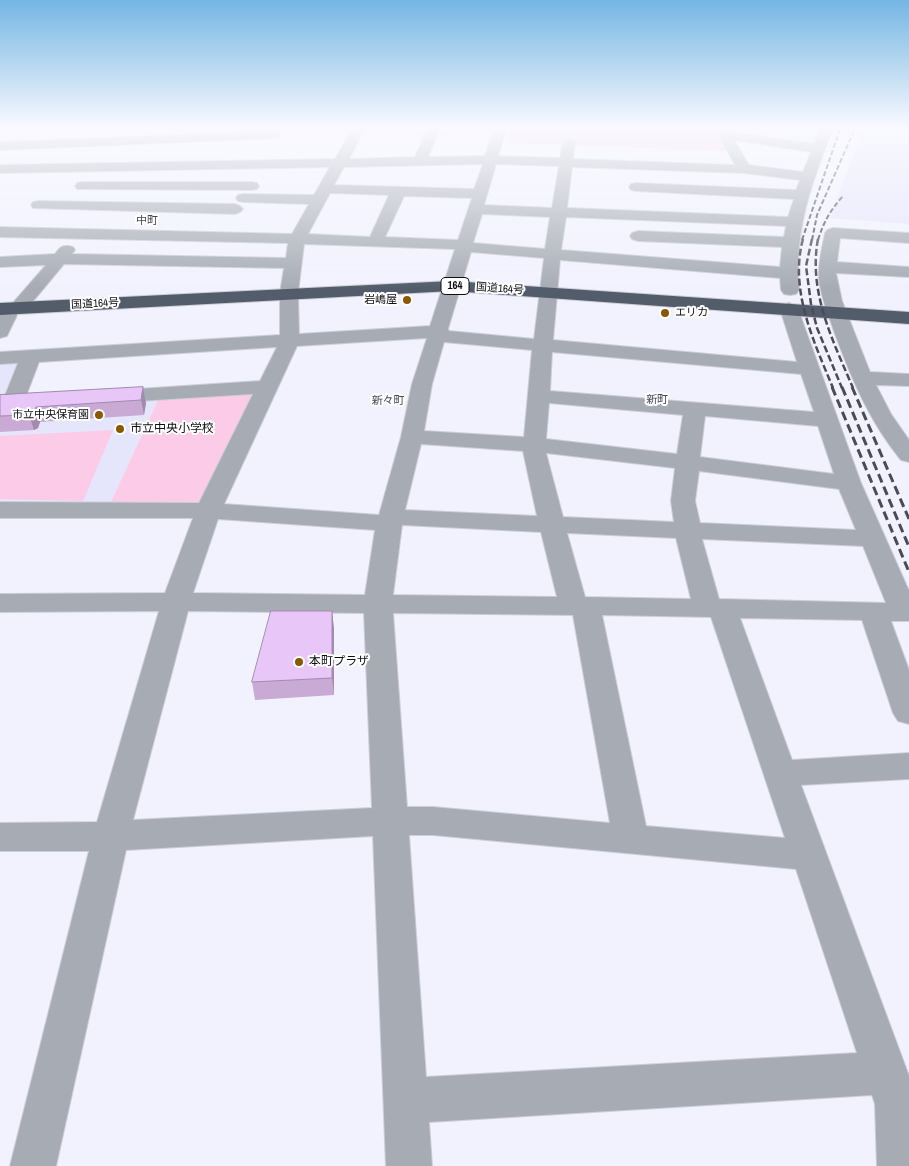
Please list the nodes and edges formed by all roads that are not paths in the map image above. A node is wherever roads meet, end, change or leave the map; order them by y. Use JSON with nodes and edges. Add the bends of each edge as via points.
{"nodes":[{"id":1,"x":32,"y":180,"type":"edge"},
{"id":2,"x":51,"y":180,"type":"edge"},
{"id":3,"x":65,"y":180,"type":"edge"},
{"id":4,"x":253,"y":180,"type":"edge"},
{"id":5,"x":329,"y":180,"type":"edge"},
{"id":6,"x":485,"y":180,"type":"edge"},
{"id":7,"x":564,"y":180,"type":"edge"},
{"id":8,"x":636,"y":180,"type":"edge"},
{"id":9,"x":808,"y":180,"type":"edge"},
{"id":10,"x":48,"y":186,"type":"junction"},
{"id":11,"x":66,"y":186,"type":"dead end"},
{"id":12,"x":636,"y":187,"type":"junction"},
{"id":13,"x":398,"y":192,"type":"junction"},
{"id":14,"x":804,"y":194,"type":"junction"},
{"id":15,"x":321,"y":195,"type":"junction"},
{"id":16,"x":243,"y":198,"type":"junction"},
{"id":17,"x":478,"y":202,"type":"junction"},
{"id":18,"x":559,"y":212,"type":"junction"},
{"id":19,"x":636,"y":216,"type":"junction"},
{"id":20,"x":796,"y":222,"type":"junction"},
{"id":21,"x":3,"y":232,"type":"edge"},
{"id":22,"x":80,"y":234,"type":"junction"},
{"id":23,"x":638,"y":236,"type":"junction"},
{"id":24,"x":214,"y":238,"type":"junction"},
{"id":25,"x":909,"y":238,"type":"edge"},
{"id":26,"x":296,"y":239,"type":"junction"},
{"id":27,"x":376,"y":242,"type":"junction"},
{"id":28,"x":790,"y":242,"type":"junction"},
{"id":29,"x":464,"y":246,"type":"junction"},
{"id":30,"x":553,"y":256,"type":"junction"},
{"id":31,"x":60,"y":259,"type":"junction"},
{"id":32,"x":0,"y":262,"type":"edge"},
{"id":33,"x":639,"y":262,"type":"junction"},
{"id":34,"x":293,"y":263,"type":"junction"},
{"id":35,"x":828,"y":267,"type":"junction"},
{"id":36,"x":909,"y":272,"type":"edge"},
{"id":37,"x":787,"y":273,"type":"junction"},
{"id":38,"x":452,"y":286,"type":"junction"},
{"id":39,"x":547,"y":292,"type":"junction"},
{"id":40,"x":288,"y":294,"type":"junction"},
{"id":41,"x":10,"y":309,"type":"edge"},
{"id":42,"x":792,"y":309,"type":"junction"},
{"id":43,"x":837,"y":312,"type":"junction"},
{"id":44,"x":909,"y":318,"type":"edge"},
{"id":45,"x":0,"y":332,"type":"edge"},
{"id":46,"x":439,"y":334,"type":"junction"},
{"id":47,"x":290,"y":340,"type":"junction"},
{"id":48,"x":542,"y":346,"type":"junction"},
{"id":49,"x":31,"y":356,"type":"junction"},
{"id":50,"x":0,"y":358,"type":"edge"},
{"id":51,"x":810,"y":369,"type":"junction"},
{"id":52,"x":862,"y":378,"type":"junction"},
{"id":53,"x":909,"y":380,"type":"edge"},
{"id":54,"x":268,"y":387,"type":"junction"},
{"id":55,"x":538,"y":396,"type":"junction"},
{"id":56,"x":91,"y":398,"type":"edge"},
{"id":57,"x":62,"y":400,"type":"edge"},
{"id":58,"x":695,"y":408,"type":"junction"},
{"id":59,"x":827,"y":420,"type":"junction"},
{"id":60,"x":412,"y":437,"type":"junction"},
{"id":61,"x":905,"y":444,"type":"edge"},
{"id":62,"x":535,"y":445,"type":"junction"},
{"id":63,"x":689,"y":463,"type":"junction"},
{"id":64,"x":850,"y":483,"type":"junction"},
{"id":65,"x":0,"y":510,"type":"edge"},
{"id":66,"x":208,"y":511,"type":"junction"},
{"id":67,"x":390,"y":520,"type":"junction"},
{"id":68,"x":552,"y":523,"type":"junction"},
{"id":69,"x":690,"y":532,"type":"junction"},
{"id":70,"x":873,"y":539,"type":"junction"},
{"id":71,"x":176,"y":602,"type":"junction"},
{"id":72,"x":0,"y":603,"type":"edge"},
{"id":73,"x":378,"y":605,"type":"junction"},
{"id":74,"x":580,"y":606,"type":"junction"},
{"id":75,"x":714,"y":608,"type":"junction"},
{"id":76,"x":872,"y":611,"type":"junction"},
{"id":77,"x":906,"y":612,"type":"edge"},
{"id":78,"x":909,"y":713,"type":"edge"},
{"id":79,"x":909,"y":766,"type":"edge"},
{"id":80,"x":780,"y":773,"type":"junction"},
{"id":81,"x":389,"y":821,"type":"junction"},
{"id":82,"x":111,"y":836,"type":"junction"},
{"id":83,"x":0,"y":837,"type":"edge"},
{"id":84,"x":631,"y":839,"type":"junction"},
{"id":85,"x":808,"y":856,"type":"junction"},
{"id":86,"x":885,"y":1074,"type":"junction"},
{"id":87,"x":406,"y":1101,"type":"junction"},
{"id":88,"x":33,"y":1166,"type":"edge"},
{"id":89,"x":409,"y":1166,"type":"edge"},
{"id":90,"x":900,"y":1166,"type":"edge"}],
"edges":[{"from":1,"to":10,"type":"street"},
{"from":2,"to":10,"type":"street"},
{"from":3,"to":10,"type":"street"},
{"from":4,"to":16,"type":"street"},
{"from":5,"to":15,"type":"street"},
{"from":6,"to":17,"type":"street"},
{"from":7,"to":18,"type":"street"},
{"from":8,"to":12,"type":"street"},
{"from":9,"to":14,"type":"street"},
{"from":10,"to":16,"type":"street"},
{"from":10,"to":21,"type":"street"},
{"from":11,"to":16,"type":"street"},
{"from":12,"to":14,"type":"street"},
{"from":12,"to":19,"type":"street"},
{"from":13,"to":15,"type":"street"},
{"from":13,"to":17,"type":"street"},
{"from":13,"to":27,"type":"street"},
{"from":14,"to":20,"type":"street"},
{"from":15,"to":16,"type":"street"},
{"from":15,"to":26,"type":"street"},
{"from":16,"to":24,"type":"street"},
{"from":17,"to":18,"type":"street"},
{"from":17,"to":29,"type":"street"},
{"from":18,"to":19,"type":"street"},
{"from":18,"to":30,"type":"street"},
{"from":19,"to":20,"type":"street"},
{"from":19,"to":23,"type":"street"},
{"from":20,"to":28,"type":"street"},
{"from":21,"to":22,"type":"street"},
{"from":22,"to":24,"type":"street"},
{"from":22,"to":31,"type":"street"},
{"from":23,"to":28,"type":"street"},
{"from":23,"to":33,"type":"street"},
{"from":24,"to":26,"type":"street"},
{"from":25,"to":35,"type":"street","via":[[832,233]]},
{"from":26,"to":27,"type":"street"},
{"from":26,"to":34,"type":"street"},
{"from":27,"to":29,"type":"street"},
{"from":28,"to":37,"type":"street"},
{"from":29,"to":30,"type":"street"},
{"from":29,"to":38,"type":"street"},
{"from":30,"to":33,"type":"street"},
{"from":30,"to":39,"type":"street"},
{"from":31,"to":32,"type":"street"},
{"from":31,"to":34,"type":"street"},
{"from":31,"to":41,"type":"street"},
{"from":33,"to":37,"type":"street"},
{"from":34,"to":40,"type":"street"},
{"from":35,"to":36,"type":"street"},
{"from":35,"to":43,"type":"street"},
{"from":37,"to":42,"type":"street"},
{"from":38,"to":39,"type":"highway","name":"国道164号","number":"164"},
{"from":38,"to":40,"type":"highway","name":"国道164号","number":"164"},
{"from":38,"to":46,"type":"street"},
{"from":39,"to":42,"type":"highway","name":"国道164号","number":"164"},
{"from":39,"to":48,"type":"street"},
{"from":40,"to":41,"type":"highway","name":"国道164号","number":"164"},
{"from":40,"to":47,"type":"street"},
{"from":41,"to":45,"type":"street"},
{"from":42,"to":43,"type":"highway","name":"国道164号","number":"164"},
{"from":42,"to":51,"type":"street"},
{"from":43,"to":44,"type":"highway","name":"国道164号","number":"164"},
{"from":43,"to":52,"type":"street"},
{"from":46,"to":47,"type":"street"},
{"from":46,"to":48,"type":"street"},
{"from":46,"to":60,"type":"street","via":[[422,384]]},
{"from":47,"to":49,"type":"street"},
{"from":47,"to":54,"type":"street"},
{"from":48,"to":51,"type":"street"},
{"from":48,"to":55,"type":"street"},
{"from":49,"to":50,"type":"street"},
{"from":49,"to":57,"type":"street","via":[[13,403]]},
{"from":51,"to":59,"type":"street"},
{"from":52,"to":53,"type":"street"},
{"from":52,"to":61,"type":"street","via":[[875,407]]},
{"from":54,"to":56,"type":"street"},
{"from":54,"to":66,"type":"street"},
{"from":55,"to":58,"type":"street"},
{"from":55,"to":62,"type":"street"},
{"from":58,"to":59,"type":"street"},
{"from":58,"to":63,"type":"street"},
{"from":59,"to":64,"type":"street"},
{"from":60,"to":62,"type":"street"},
{"from":60,"to":67,"type":"street"},
{"from":62,"to":63,"type":"street"},
{"from":62,"to":68,"type":"street","via":[[534,453]]},
{"from":63,"to":64,"type":"street"},
{"from":63,"to":69,"type":"street","via":[[683,501]]},
{"from":64,"to":70,"type":"street"},
{"from":65,"to":66,"type":"street"},
{"from":66,"to":67,"type":"street"},
{"from":66,"to":71,"type":"street"},
{"from":67,"to":68,"type":"street"},
{"from":67,"to":73,"type":"street"},
{"from":68,"to":69,"type":"street"},
{"from":68,"to":74,"type":"street"},
{"from":69,"to":70,"type":"street"},
{"from":69,"to":75,"type":"street","via":[[690,542]]},
{"from":70,"to":77,"type":"street"},
{"from":71,"to":72,"type":"street"},
{"from":71,"to":73,"type":"street"},
{"from":71,"to":82,"type":"street"},
{"from":73,"to":74,"type":"street"},
{"from":73,"to":81,"type":"street"},
{"from":74,"to":75,"type":"street"},
{"from":74,"to":84,"type":"street"},
{"from":75,"to":76,"type":"street"},
{"from":75,"to":80,"type":"street"},
{"from":76,"to":77,"type":"street"},
{"from":76,"to":78,"type":"street"},
{"from":79,"to":80,"type":"street"},
{"from":80,"to":85,"type":"street"},
{"from":81,"to":82,"type":"street"},
{"from":81,"to":84,"type":"street"},
{"from":81,"to":87,"type":"street"},
{"from":82,"to":83,"type":"street"},
{"from":82,"to":88,"type":"street"},
{"from":84,"to":85,"type":"street"},
{"from":85,"to":86,"type":"street"},
{"from":86,"to":87,"type":"street"},
{"from":86,"to":90,"type":"street","via":[[897,1104]]},
{"from":87,"to":89,"type":"street"}]}
